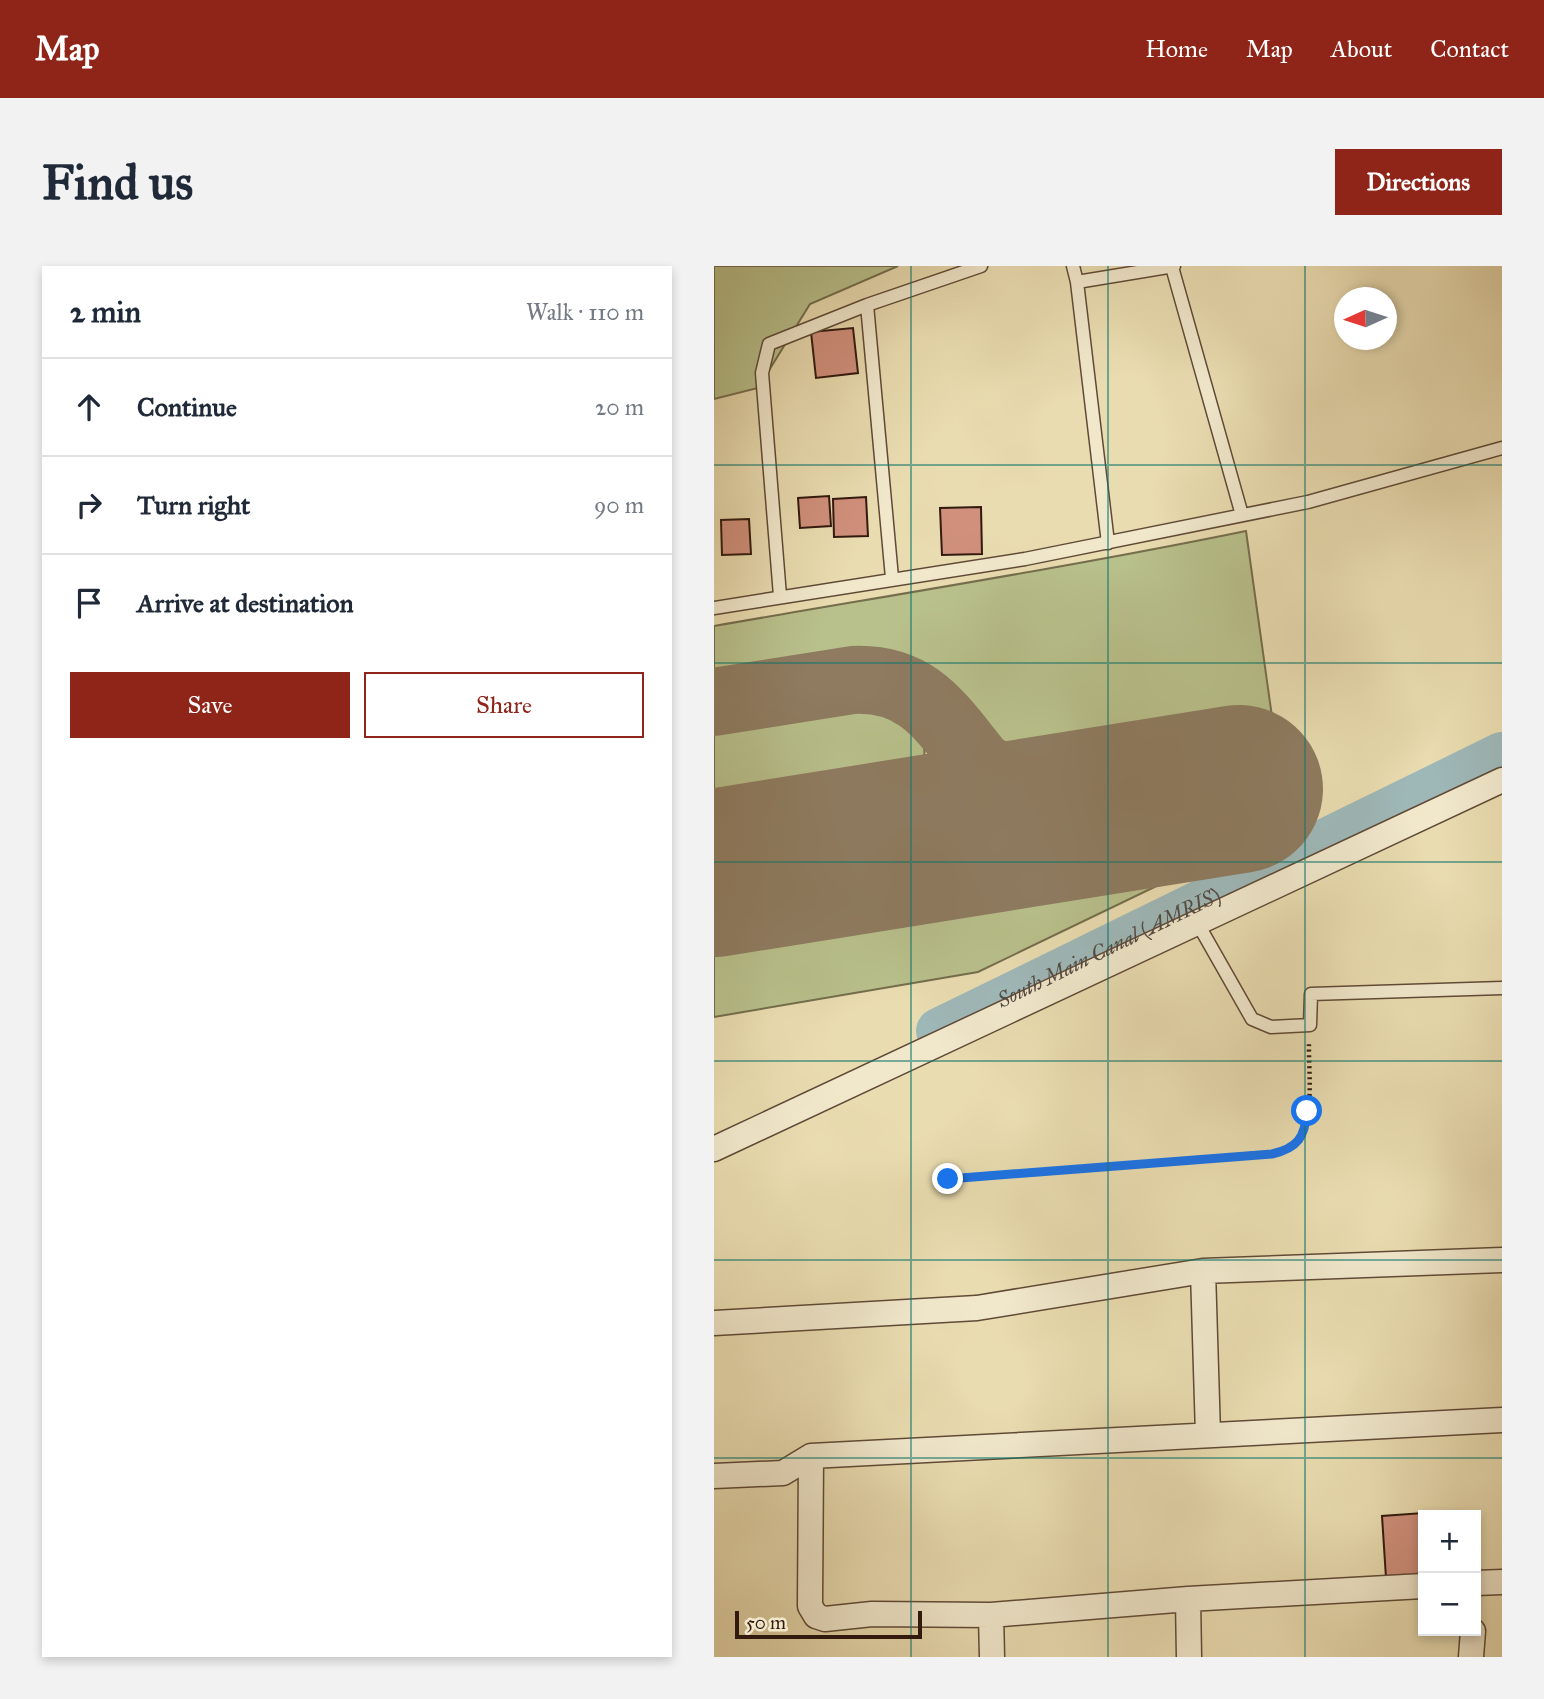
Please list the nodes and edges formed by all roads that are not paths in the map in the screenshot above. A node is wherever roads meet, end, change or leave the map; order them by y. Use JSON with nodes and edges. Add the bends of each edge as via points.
{"nodes":[{"id":1,"x":981,"y":266,"type":"edge"},
{"id":2,"x":1073,"y":266,"type":"edge"},
{"id":3,"x":1173,"y":267,"type":"edge"},
{"id":4,"x":1077,"y":282,"type":"junction"},
{"id":5,"x":867,"y":305,"type":"junction"},
{"id":6,"x":1502,"y":448,"type":"edge"},
{"id":7,"x":1242,"y":515,"type":"junction"},
{"id":8,"x":1108,"y":542,"type":"junction"},
{"id":9,"x":892,"y":578,"type":"junction"},
{"id":10,"x":780,"y":596,"type":"junction"},
{"id":11,"x":714,"y":608,"type":"edge"},
{"id":12,"x":1502,"y":780,"type":"edge"},
{"id":13,"x":1198,"y":924,"type":"junction"},
{"id":14,"x":1502,"y":988,"type":"edge"},
{"id":15,"x":714,"y":1149,"type":"edge"},
{"id":16,"x":1502,"y":1260,"type":"edge"},
{"id":17,"x":1203,"y":1271,"type":"junction"},
{"id":18,"x":714,"y":1323,"type":"edge"},
{"id":19,"x":1502,"y":1420,"type":"edge"},
{"id":20,"x":1209,"y":1435,"type":"junction"},
{"id":21,"x":811,"y":1456,"type":"junction"},
{"id":22,"x":714,"y":1476,"type":"edge"},
{"id":23,"x":1502,"y":1582,"type":"edge"},
{"id":24,"x":1481,"y":1583,"type":"edge"},
{"id":25,"x":1418,"y":1586,"type":"edge"},
{"id":26,"x":1188,"y":1599,"type":"junction"},
{"id":27,"x":991,"y":1615,"type":"junction"},
{"id":28,"x":1473,"y":1636,"type":"edge"},
{"id":29,"x":992,"y":1657,"type":"edge"},
{"id":30,"x":1189,"y":1657,"type":"edge"},
{"id":31,"x":1471,"y":1657,"type":"edge"}],
"edges":[{"from":1,"to":5,"type":"lane"},
{"from":2,"to":4,"type":"lane"},
{"from":3,"to":4,"type":"lane"},
{"from":3,"to":7,"type":"lane"},
{"from":4,"to":8,"type":"lane"},
{"from":5,"to":9,"type":"lane"},
{"from":5,"to":10,"type":"lane","via":[[769,344],[764,359]]},
{"from":6,"to":7,"type":"lane","via":[[1308,502]]},
{"from":7,"to":8,"type":"lane"},
{"from":8,"to":9,"type":"lane"},
{"from":9,"to":10,"type":"lane"},
{"from":10,"to":11,"type":"lane"},
{"from":12,"to":13,"type":"street"},
{"from":13,"to":14,"type":"lane","via":[[1252,1019],[1272,1027],[1310,1025],[1311,994]]},
{"from":13,"to":15,"type":"street"},
{"from":16,"to":17,"type":"street"},
{"from":17,"to":18,"type":"street","via":[[977,1307]]},
{"from":17,"to":20,"type":"street"},
{"from":19,"to":20,"type":"street"},
{"from":20,"to":21,"type":"street"},
{"from":21,"to":22,"type":"street","via":[[783,1473]]},
{"from":21,"to":27,"type":"street","via":[[810,1606],[816,1616]]},
{"from":23,"to":24,"type":"street"},
{"from":25,"to":26,"type":"street"},
{"from":26,"to":27,"type":"street"},
{"from":26,"to":30,"type":"street"},
{"from":27,"to":29,"type":"street"},
{"from":28,"to":31,"type":"street"}]}
